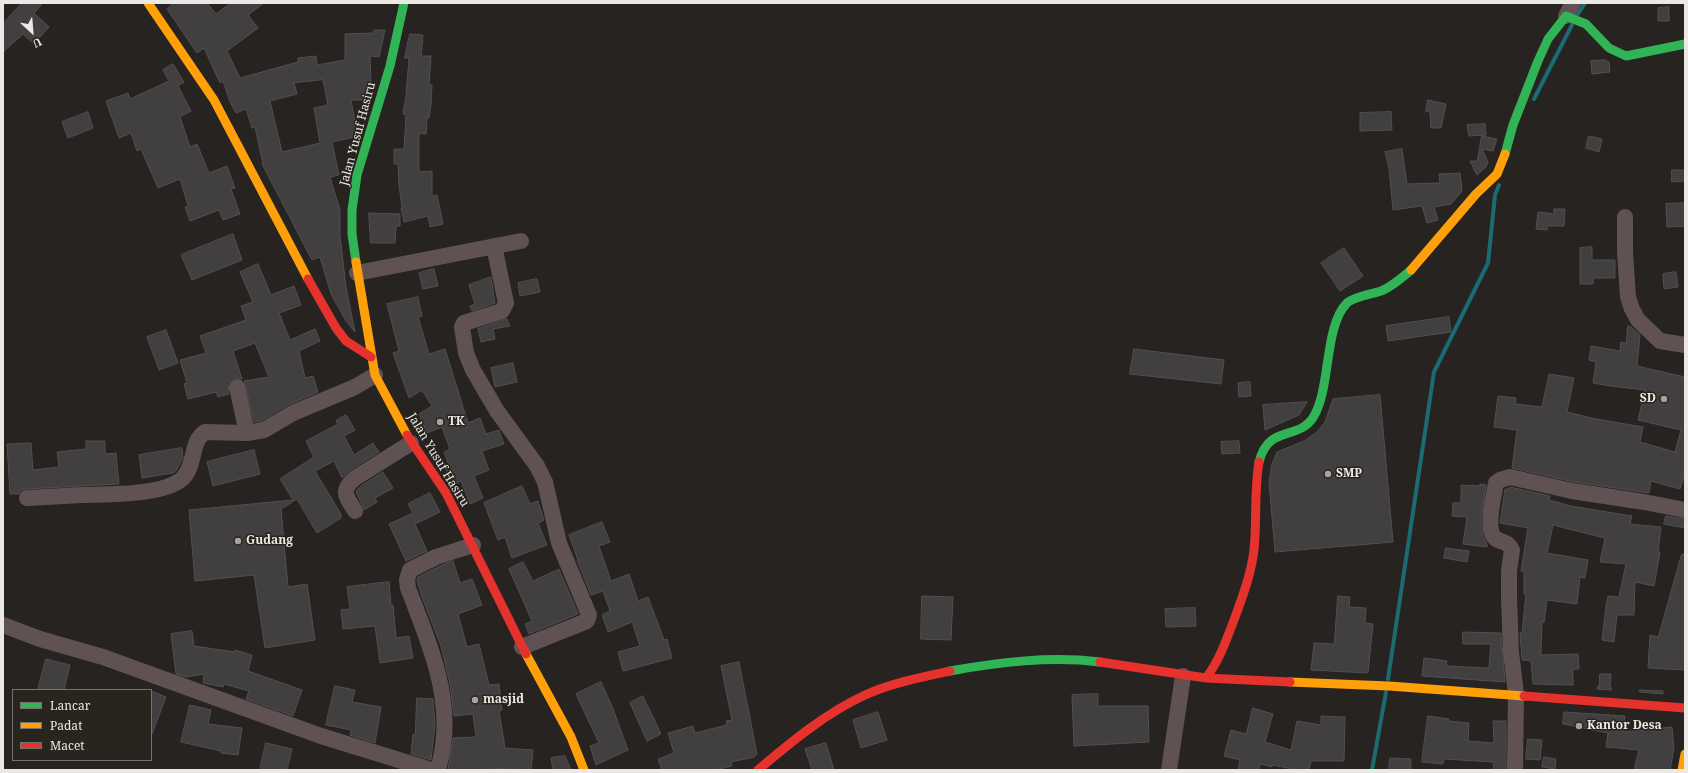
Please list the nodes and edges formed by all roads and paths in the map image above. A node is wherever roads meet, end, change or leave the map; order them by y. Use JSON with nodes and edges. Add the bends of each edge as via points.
{"nodes":[{"id":1,"x":148,"y":3,"type":"edge"},
{"id":2,"x":404,"y":3,"type":"edge"},
{"id":3,"x":1571,"y":13,"type":"edge"},
{"id":4,"x":1685,"y":44,"type":"edge"},
{"id":5,"x":1685,"y":56,"type":"edge"},
{"id":6,"x":1624,"y":217,"type":"dead end"},
{"id":7,"x":521,"y":241,"type":"dead end"},
{"id":8,"x":494,"y":246,"type":"junction"},
{"id":9,"x":357,"y":273,"type":"junction"},
{"id":10,"x":1685,"y":345,"type":"edge"},
{"id":11,"x":371,"y":357,"type":"junction"},
{"id":12,"x":375,"y":375,"type":"junction"},
{"id":13,"x":237,"y":387,"type":"dead end"},
{"id":14,"x":247,"y":433,"type":"junction"},
{"id":15,"x":411,"y":443,"type":"junction"},
{"id":16,"x":27,"y":498,"type":"dead end"},
{"id":17,"x":1685,"y":510,"type":"edge"},
{"id":18,"x":355,"y":511,"type":"dead end"},
{"id":19,"x":473,"y":545,"type":"junction"},
{"id":20,"x":3,"y":624,"type":"edge"},
{"id":21,"x":522,"y":647,"type":"junction"},
{"id":22,"x":1183,"y":676,"type":"junction"},
{"id":23,"x":1206,"y":678,"type":"junction"},
{"id":24,"x":1516,"y":694,"type":"junction"},
{"id":25,"x":1685,"y":708,"type":"edge"},
{"id":26,"x":1685,"y":754,"type":"edge"},
{"id":27,"x":431,"y":770,"type":"edge"},
{"id":28,"x":438,"y":770,"type":"edge"},
{"id":29,"x":584,"y":770,"type":"edge"},
{"id":30,"x":758,"y":770,"type":"edge"},
{"id":31,"x":1169,"y":770,"type":"edge"},
{"id":32,"x":1515,"y":770,"type":"edge"},
{"id":33,"x":1682,"y":770,"type":"edge"}],
"edges":[{"from":1,"to":11,"type":"street","via":[[214,100],[336,328],[346,342]]},
{"from":2,"to":9,"type":"street","name":"Jalan Yusuf Hasiru","via":[[390,66],[357,175],[352,210],[352,234]]},
{"from":3,"to":4,"type":"street","via":[[1610,48],[1626,56]]},
{"from":3,"to":23,"type":"street","via":[[1548,39],[1513,125],[1508,147],[1497,174],[1399,281],[1344,305],[1337,322],[1317,412],[1306,426],[1276,437],[1263,450],[1258,466],[1254,550],[1245,588],[1221,655]]},
{"from":4,"to":5,"type":"street"},
{"from":6,"to":10,"type":"street","via":[[1624,252],[1628,297],[1632,309],[1638,320],[1660,341]]},
{"from":7,"to":8,"type":"street"},
{"from":8,"to":9,"type":"street"},
{"from":8,"to":21,"type":"street","via":[[506,303],[502,311],[464,323],[462,327],[466,353],[497,411],[537,466],[545,482],[559,543],[589,615],[587,621]]},
{"from":9,"to":11,"type":"street","name":"Jalan Yusuf Hasiru"},
{"from":11,"to":12,"type":"street","name":"Jalan Yusuf Hasiru"},
{"from":12,"to":14,"type":"street","via":[[355,387],[293,413],[264,430]]},
{"from":12,"to":15,"type":"street","name":"Jalan Yusuf Hasiru"},
{"from":13,"to":14,"type":"street"},
{"from":14,"to":16,"type":"street","via":[[205,432],[197,439],[188,472],[182,479],[160,488],[115,495]]},
{"from":15,"to":18,"type":"street","via":[[349,483],[345,494]]},
{"from":15,"to":19,"type":"street","name":"Jalan Yusuf Hasiru","via":[[446,493]]},
{"from":17,"to":24,"type":"street","via":[[1572,491],[1510,477],[1496,483],[1491,530],[1496,538],[1508,544],[1512,550],[1509,571],[1511,652]]},
{"from":19,"to":21,"type":"street","name":"Jalan Yusuf Hasiru"},
{"from":19,"to":28,"type":"street","via":[[436,557],[410,570],[407,580],[434,658],[443,699],[443,745]]},
{"from":20,"to":27,"type":"street","via":[[314,734]]},
{"from":21,"to":29,"type":"street","name":"Jalan Yusuf Hasiru","via":[[571,737]]},
{"from":22,"to":23,"type":"street"},
{"from":22,"to":30,"type":"street","via":[[1123,665],[1076,660],[1019,661],[919,676],[879,689],[854,701],[815,724]]},
{"from":22,"to":31,"type":"street"},
{"from":23,"to":24,"type":"street"},
{"from":24,"to":25,"type":"street"},
{"from":24,"to":32,"type":"street"},
{"from":26,"to":33,"type":"street"}]}
